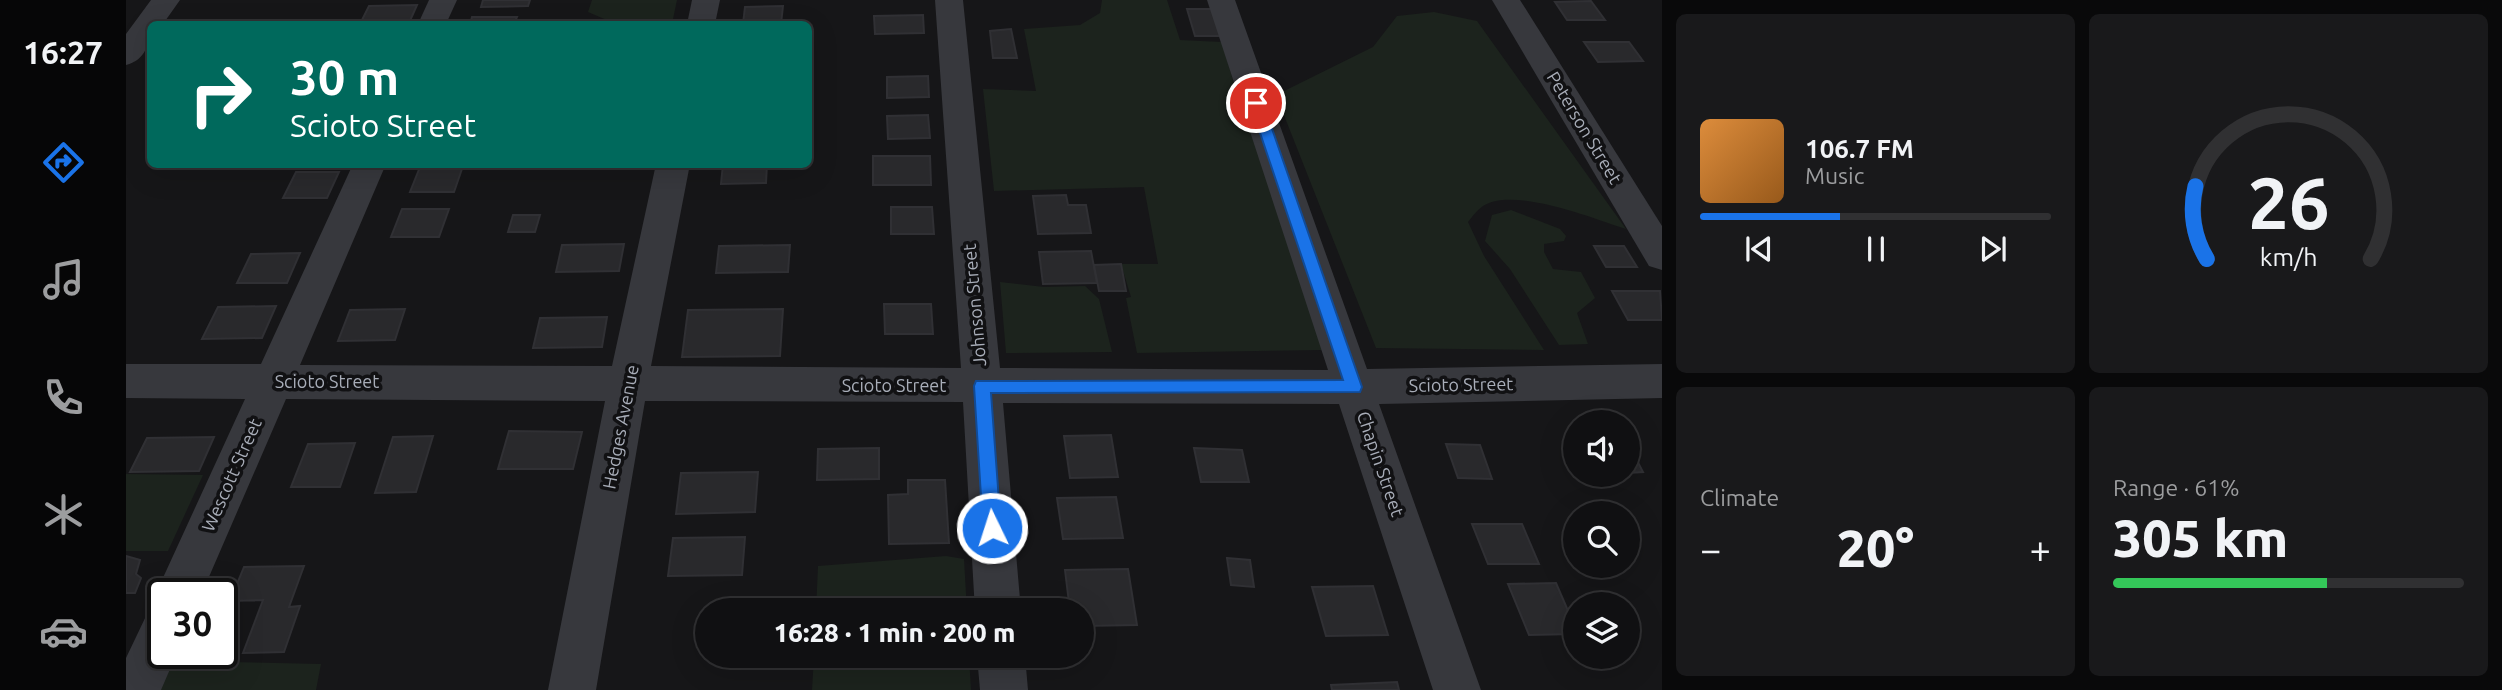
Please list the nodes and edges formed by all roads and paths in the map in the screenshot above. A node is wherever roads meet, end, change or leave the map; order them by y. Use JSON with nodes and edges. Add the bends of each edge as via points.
{"nodes":[{"id":1,"x":166,"y":0,"type":"edge"},
{"id":2,"x":443,"y":0,"type":"edge"},
{"id":3,"x":706,"y":0,"type":"edge"},
{"id":4,"x":949,"y":0,"type":"edge"},
{"id":5,"x":1221,"y":0,"type":"edge"},
{"id":6,"x":1506,"y":0,"type":"edge"},
{"id":7,"x":151,"y":21,"type":"edge"},
{"id":8,"x":433,"y":21,"type":"edge"},
{"id":9,"x":702,"y":21,"type":"edge"},
{"id":10,"x":147,"y":26,"type":"edge"},
{"id":11,"x":126,"y":55,"type":"edge"},
{"id":12,"x":368,"y":168,"type":"edge"},
{"id":13,"x":672,"y":168,"type":"edge"},
{"id":14,"x":1662,"y":256,"type":"edge"},
{"id":15,"x":126,"y":381,"type":"edge"},
{"id":16,"x":274,"y":381,"type":"junction"},
{"id":17,"x":1662,"y":381,"type":"edge"},
{"id":18,"x":628,"y":384,"type":"junction"},
{"id":19,"x":982,"y":386,"type":"junction"},
{"id":20,"x":1354,"y":387,"type":"junction"},
{"id":21,"x":186,"y":578,"type":"edge"},
{"id":22,"x":997,"y":598,"type":"edge"},
{"id":23,"x":147,"y":666,"type":"edge"},
{"id":24,"x":1002,"y":668,"type":"edge"},
{"id":25,"x":136,"y":690,"type":"edge"},
{"id":26,"x":572,"y":690,"type":"edge"},
{"id":27,"x":1004,"y":690,"type":"edge"},
{"id":28,"x":1457,"y":690,"type":"edge"}],
"edges":[{"from":1,"to":7,"type":"street"},
{"from":2,"to":8,"type":"street"},
{"from":3,"to":9,"type":"street"},
{"from":4,"to":19,"type":"street","name":"Johnson Street"},
{"from":5,"to":20,"type":"street","name":"Chapin Street"},
{"from":6,"to":14,"type":"street","name":"Peterson Street"},
{"from":10,"to":11,"type":"street"},
{"from":12,"to":16,"type":"street","name":"Wescott Street"},
{"from":13,"to":18,"type":"street","name":"Hedges Avenue"},
{"from":15,"to":16,"type":"street","name":"Scioto Street"},
{"from":16,"to":18,"type":"street","name":"Scioto Street"},
{"from":16,"to":21,"type":"street","name":"Wescott Street"},
{"from":17,"to":20,"type":"street","name":"Scioto Street"},
{"from":18,"to":19,"type":"street","name":"Scioto Street"},
{"from":18,"to":26,"type":"street","name":"Hedges Avenue"},
{"from":19,"to":20,"type":"street","name":"Scioto Street"},
{"from":19,"to":22,"type":"street","name":"Johnson Street"},
{"from":20,"to":28,"type":"street","name":"Chapin Street"},
{"from":23,"to":25,"type":"street"},
{"from":24,"to":27,"type":"street"}]}
